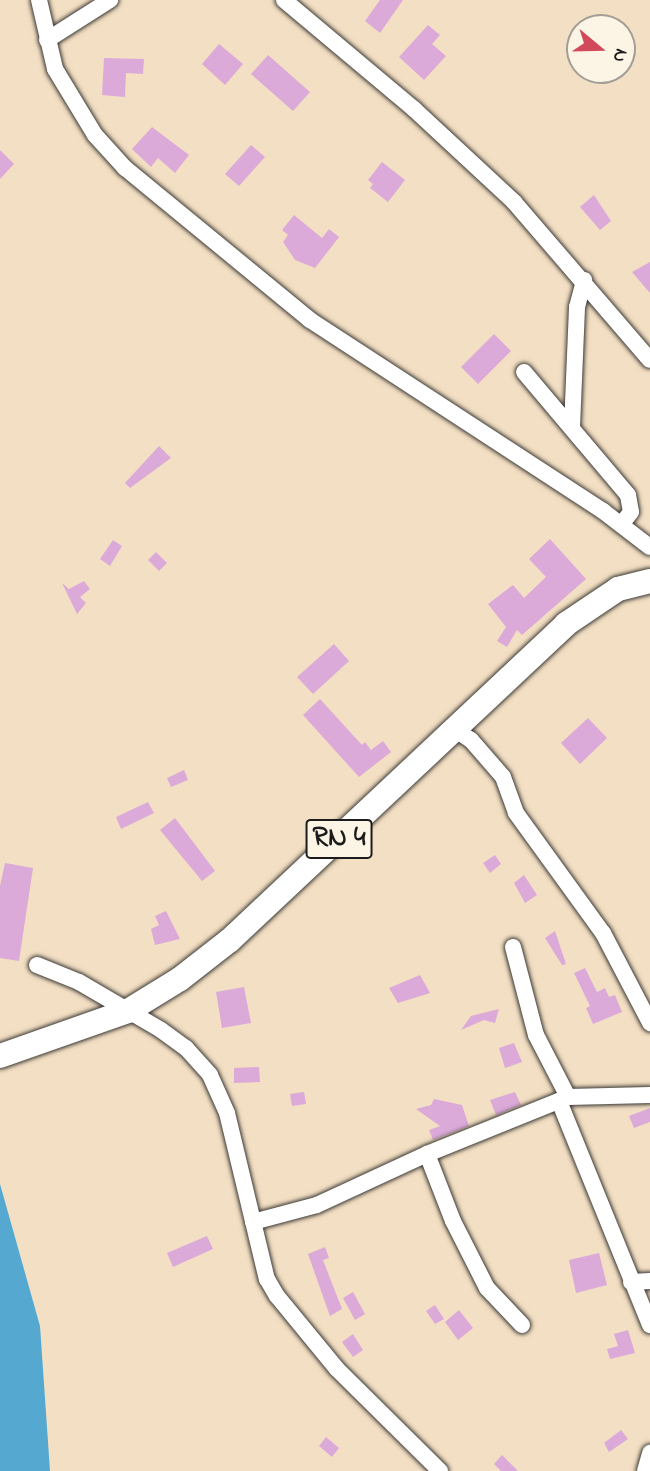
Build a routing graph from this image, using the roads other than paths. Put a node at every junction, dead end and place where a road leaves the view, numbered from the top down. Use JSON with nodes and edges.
{"nodes":[{"id":1,"x":39,"y":0,"type":"edge"},
{"id":2,"x":110,"y":0,"type":"edge"},
{"id":3,"x":284,"y":0,"type":"edge"},
{"id":4,"x":47,"y":40,"type":"junction"},
{"id":5,"x":584,"y":280,"type":"junction"},
{"id":6,"x":650,"y":360,"type":"edge"},
{"id":7,"x":524,"y":372,"type":"dead end"},
{"id":8,"x":572,"y":427,"type":"junction"},
{"id":9,"x":621,"y":525,"type":"junction"},
{"id":10,"x":650,"y":547,"type":"edge"},
{"id":11,"x":650,"y":581,"type":"edge"},
{"id":12,"x":456,"y":730,"type":"junction"},
{"id":13,"x":513,"y":947,"type":"dead end"},
{"id":14,"x":37,"y":965,"type":"dead end"},
{"id":15,"x":128,"y":1011,"type":"junction"},
{"id":16,"x":650,"y":1023,"type":"edge"},
{"id":17,"x":0,"y":1056,"type":"edge"},
{"id":18,"x":650,"y":1095,"type":"edge"},
{"id":19,"x":564,"y":1099,"type":"junction"},
{"id":20,"x":428,"y":1154,"type":"junction"},
{"id":21,"x":253,"y":1222,"type":"junction"},
{"id":22,"x":650,"y":1281,"type":"edge"},
{"id":23,"x":631,"y":1282,"type":"junction"},
{"id":24,"x":522,"y":1325,"type":"dead end"},
{"id":25,"x":650,"y":1325,"type":"edge"},
{"id":26,"x":650,"y":1453,"type":"edge"},
{"id":27,"x":440,"y":1471,"type":"edge"},
{"id":28,"x":645,"y":1471,"type":"edge"}],
"edges":[{"from":1,"to":4,"type":"street"},
{"from":2,"to":4,"type":"street"},
{"from":3,"to":5,"type":"street"},
{"from":4,"to":9,"type":"street"},
{"from":5,"to":6,"type":"street"},
{"from":5,"to":8,"type":"street"},
{"from":7,"to":8,"type":"street"},
{"from":8,"to":9,"type":"street"},
{"from":9,"to":10,"type":"street"},
{"from":11,"to":12,"type":"highway","number":"RN 4"},
{"from":12,"to":15,"type":"highway","number":"RN 4"},
{"from":12,"to":16,"type":"street"},
{"from":13,"to":19,"type":"street"},
{"from":14,"to":15,"type":"street"},
{"from":15,"to":17,"type":"highway","number":"RN 4"},
{"from":15,"to":21,"type":"street"},
{"from":18,"to":19,"type":"street"},
{"from":19,"to":20,"type":"street"},
{"from":19,"to":23,"type":"street"},
{"from":20,"to":21,"type":"street"},
{"from":20,"to":24,"type":"street"},
{"from":21,"to":27,"type":"street"},
{"from":22,"to":23,"type":"street"},
{"from":23,"to":25,"type":"street"},
{"from":26,"to":28,"type":"street"}]}
